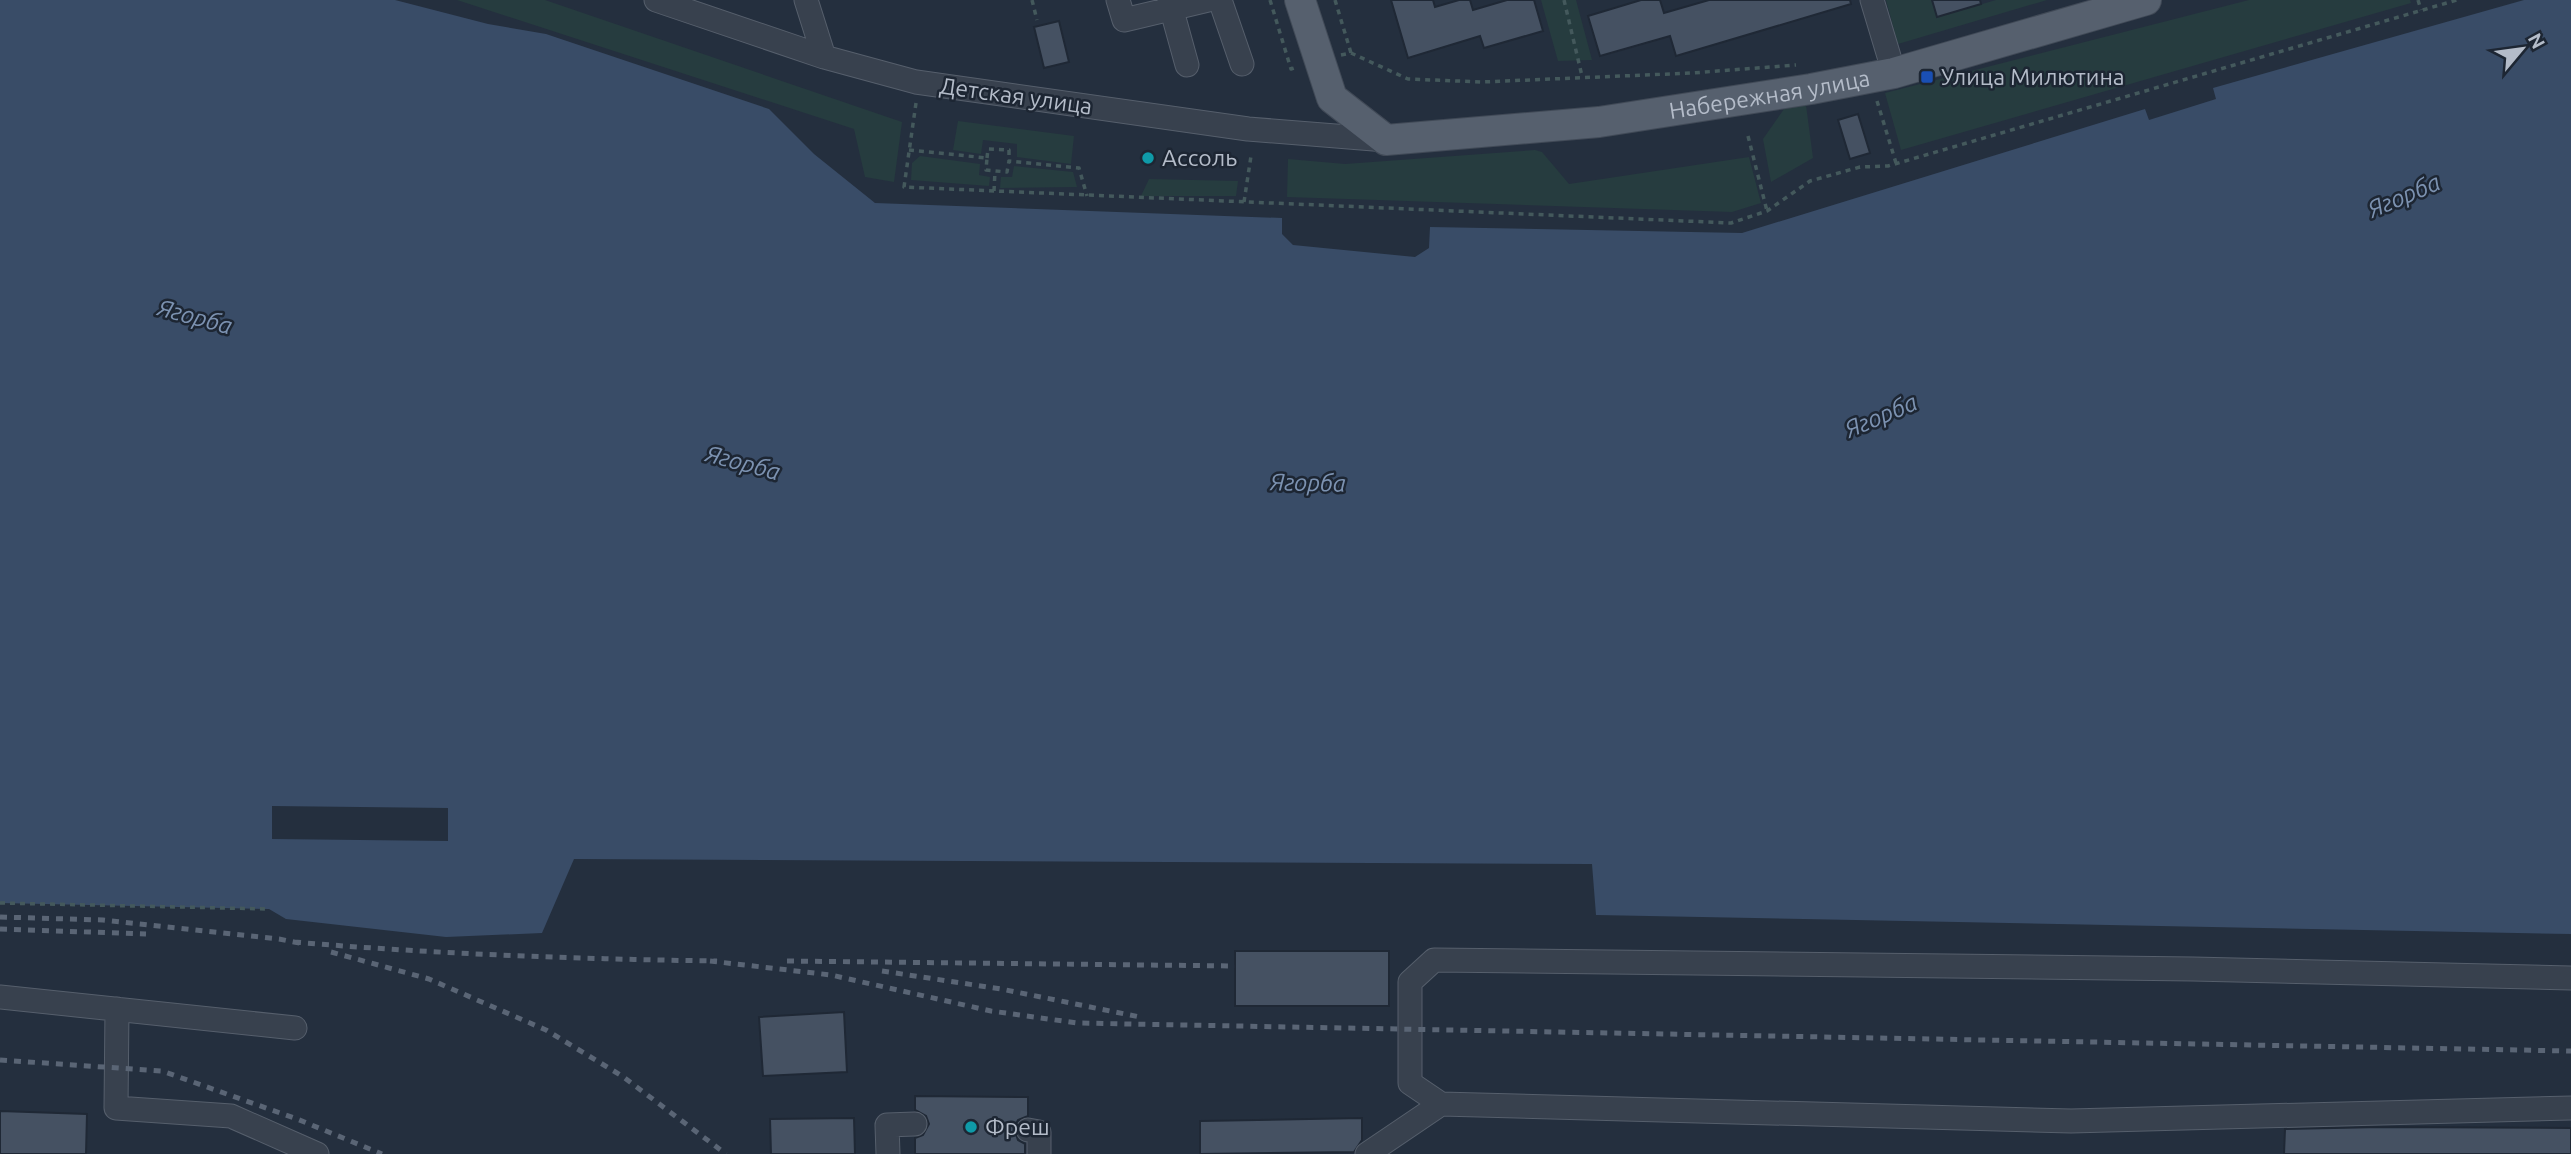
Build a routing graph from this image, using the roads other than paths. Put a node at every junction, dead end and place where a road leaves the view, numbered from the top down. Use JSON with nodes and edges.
{"nodes":[{"id":1,"x":656,"y":0,"type":"edge"},
{"id":2,"x":806,"y":0,"type":"edge"},
{"id":3,"x":1118,"y":0,"type":"edge"},
{"id":4,"x":1208,"y":0,"type":"edge"},
{"id":5,"x":1220,"y":0,"type":"edge"},
{"id":6,"x":1300,"y":0,"type":"edge"},
{"id":7,"x":1872,"y":0,"type":"edge"},
{"id":8,"x":2146,"y":0,"type":"edge"},
{"id":9,"x":1170,"y":4,"type":"edge"},
{"id":10,"x":824,"y":57,"type":"junction"},
{"id":11,"x":1242,"y":64,"type":"dead end"},
{"id":12,"x":1187,"y":65,"type":"dead end"},
{"id":13,"x":1894,"y":72,"type":"junction"},
{"id":14,"x":1386,"y":140,"type":"junction"},
{"id":15,"x":2571,"y":978,"type":"edge"},
{"id":16,"x":0,"y":997,"type":"edge"},
{"id":17,"x":117,"y":1009,"type":"junction"},
{"id":18,"x":295,"y":1028,"type":"dead end"},
{"id":19,"x":1441,"y":1104,"type":"junction"},
{"id":20,"x":2571,"y":1108,"type":"edge"},
{"id":21,"x":915,"y":1124,"type":"dead end"},
{"id":22,"x":1028,"y":1130,"type":"dead end"},
{"id":23,"x":317,"y":1154,"type":"edge"},
{"id":24,"x":888,"y":1154,"type":"edge"},
{"id":25,"x":1039,"y":1154,"type":"edge"},
{"id":26,"x":1367,"y":1154,"type":"edge"}],
"edges":[{"from":1,"to":10,"type":"street","name":"Детская улица"},
{"from":2,"to":10,"type":"street"},
{"from":3,"to":9,"type":"street"},
{"from":4,"to":9,"type":"street"},
{"from":5,"to":11,"type":"street"},
{"from":6,"to":14,"type":"main road"},
{"from":7,"to":13,"type":"street"},
{"from":8,"to":13,"type":"main road","name":"Набережная улица"},
{"from":9,"to":12,"type":"street"},
{"from":10,"to":14,"type":"street","name":"Детская улица"},
{"from":13,"to":14,"type":"main road","name":"Набережная улица"},
{"from":15,"to":19,"type":"street"},
{"from":16,"to":17,"type":"street"},
{"from":17,"to":18,"type":"street"},
{"from":17,"to":23,"type":"street"},
{"from":19,"to":20,"type":"street"},
{"from":19,"to":26,"type":"street"},
{"from":21,"to":24,"type":"street"},
{"from":22,"to":25,"type":"street"}]}
